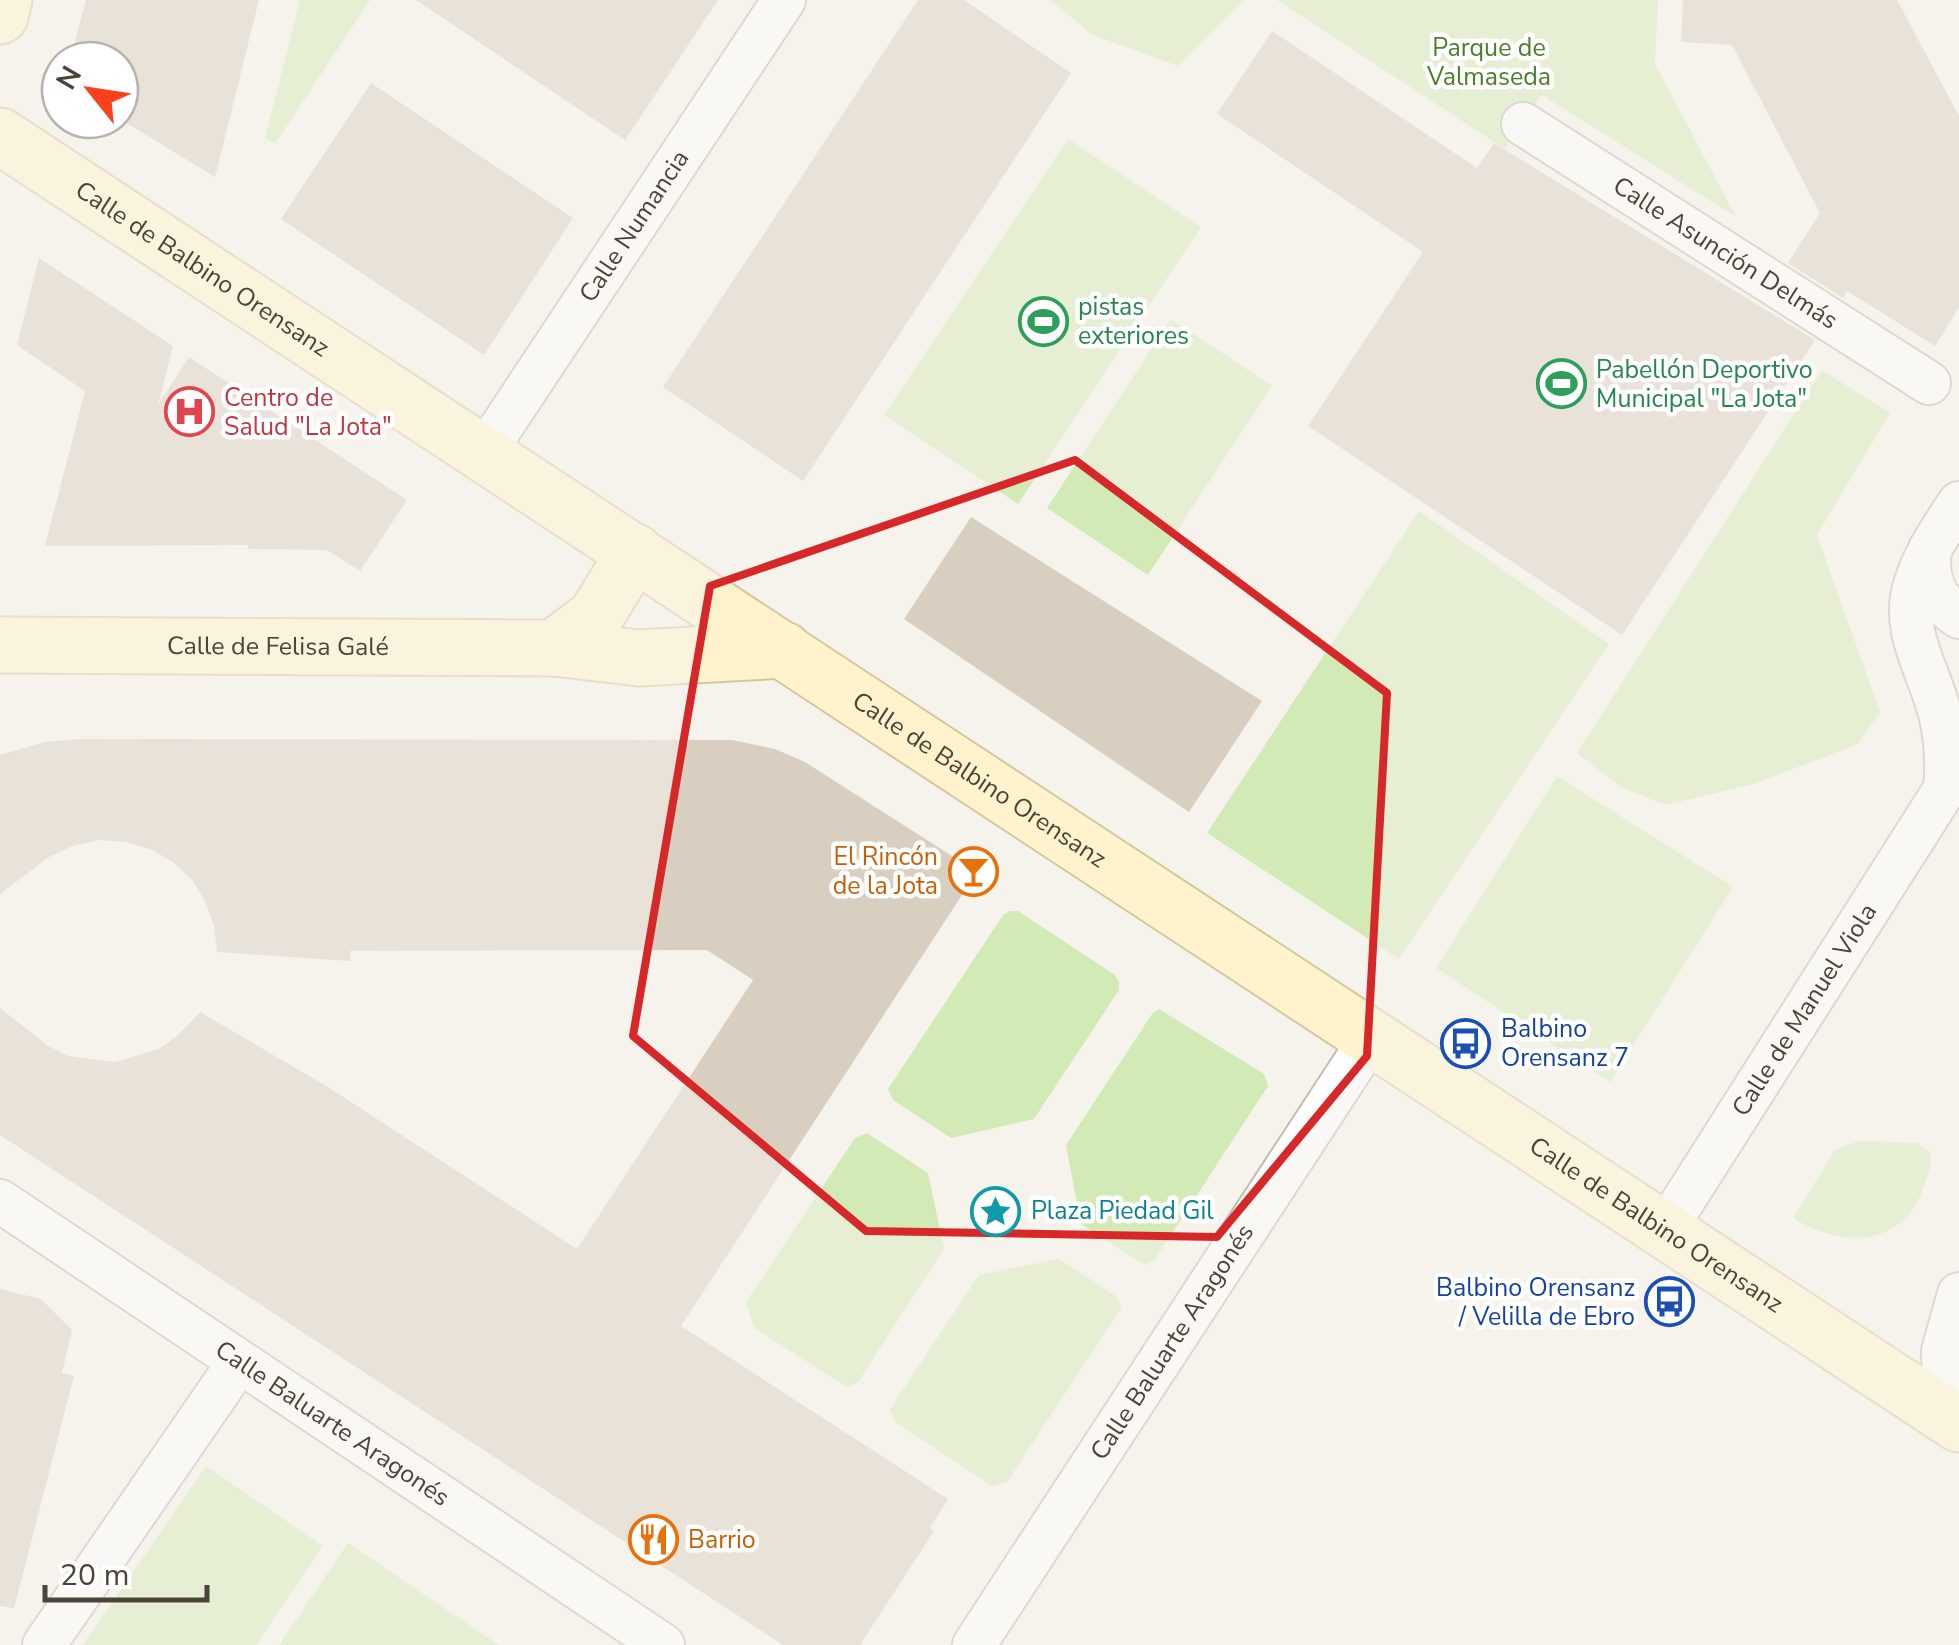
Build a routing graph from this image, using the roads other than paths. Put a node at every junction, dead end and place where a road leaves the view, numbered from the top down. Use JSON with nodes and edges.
{"nodes":[{"id":1,"x":4,"y":0,"type":"edge"},
{"id":2,"x":784,"y":0,"type":"edge"},
{"id":3,"x":0,"y":16,"type":"edge"},
{"id":4,"x":1523,"y":124,"type":"dead end"},
{"id":5,"x":0,"y":136,"type":"edge"},
{"id":6,"x":1929,"y":382,"type":"dead end"},
{"id":7,"x":484,"y":453,"type":"junction"},
{"id":8,"x":1959,"y":502,"type":"edge"},
{"id":9,"x":1930,"y":548,"type":"junction"},
{"id":10,"x":635,"y":552,"type":"junction"},
{"id":11,"x":1959,"y":616,"type":"edge"},
{"id":12,"x":0,"y":645,"type":"edge"},
{"id":13,"x":554,"y":648,"type":"junction"},
{"id":14,"x":784,"y":650,"type":"junction"},
{"id":15,"x":1952,"y":778,"type":"edge"},
{"id":16,"x":1371,"y":1038,"type":"junction"},
{"id":17,"x":0,"y":1202,"type":"edge"},
{"id":18,"x":1664,"y":1231,"type":"junction"},
{"id":19,"x":1959,"y":1294,"type":"edge"},
{"id":20,"x":239,"y":1362,"type":"junction"},
{"id":21,"x":1952,"y":1420,"type":"edge"},
{"id":22,"x":44,"y":1645,"type":"edge"},
{"id":23,"x":662,"y":1645,"type":"edge"},
{"id":24,"x":974,"y":1645,"type":"edge"}],
"edges":[{"from":1,"to":3,"type":"street"},
{"from":2,"to":7,"type":"street","name":"Calle Numancia"},
{"from":4,"to":6,"type":"street","name":"Calle Asunción Delmás"},
{"from":5,"to":7,"type":"street","name":"Calle de Balbino Orensanz"},
{"from":7,"to":10,"type":"street","name":"Calle de Balbino Orensanz"},
{"from":8,"to":9,"type":"street","name":"Calle de Manuel Viola"},
{"from":9,"to":11,"type":"street"},
{"from":9,"to":15,"type":"street","name":"Calle de Manuel Viola"},
{"from":10,"to":13,"type":"street"},
{"from":10,"to":14,"type":"street","name":"Calle de Balbino Orensanz"},
{"from":12,"to":13,"type":"street","name":"Calle de Felisa Galé"},
{"from":13,"to":14,"type":"street","name":"Calle de Felisa Galé"},
{"from":14,"to":16,"type":"street","name":"Calle de Balbino Orensanz"},
{"from":15,"to":18,"type":"street","name":"Calle de Manuel Viola"},
{"from":16,"to":18,"type":"street","name":"Calle de Balbino Orensanz"},
{"from":16,"to":24,"type":"street","name":"Calle Baluarte Aragonés"},
{"from":17,"to":20,"type":"street","name":"Calle Baluarte Aragonés"},
{"from":18,"to":21,"type":"street","name":"Calle de Balbino Orensanz"},
{"from":19,"to":21,"type":"street"},
{"from":20,"to":22,"type":"street"},
{"from":20,"to":23,"type":"street","name":"Calle Baluarte Aragonés"}]}
